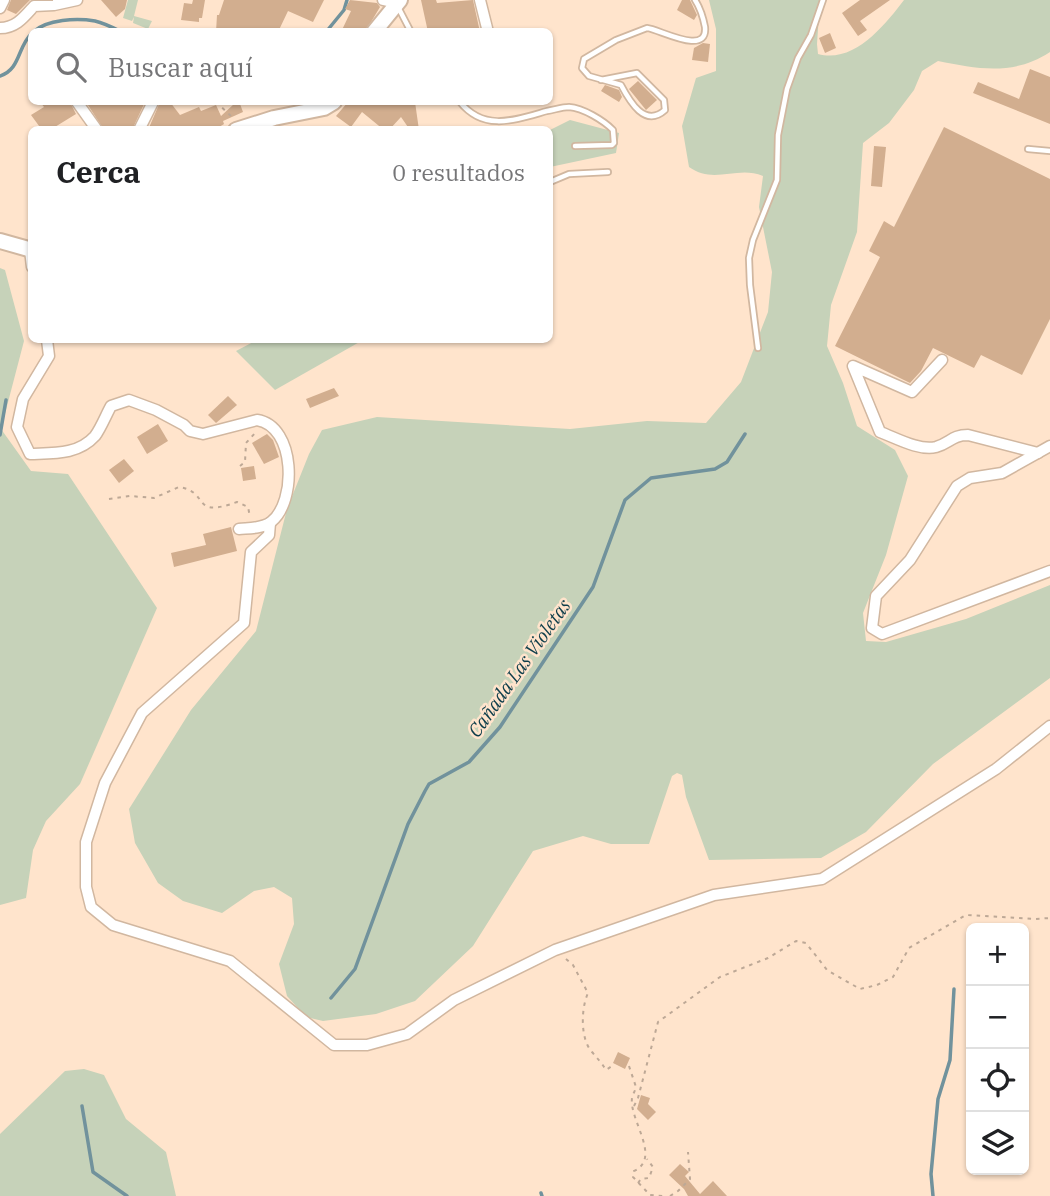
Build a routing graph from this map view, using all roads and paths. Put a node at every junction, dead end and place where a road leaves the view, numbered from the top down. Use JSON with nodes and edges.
{"nodes":[{"id":1,"x":4,"y":0,"type":"edge"},
{"id":2,"x":77,"y":0,"type":"edge"},
{"id":3,"x":480,"y":0,"type":"edge"},
{"id":4,"x":695,"y":0,"type":"edge"},
{"id":5,"x":823,"y":0,"type":"edge"},
{"id":6,"x":393,"y":1,"type":"edge"},
{"id":7,"x":0,"y":8,"type":"edge"},
{"id":8,"x":0,"y":28,"type":"edge"},
{"id":9,"x":376,"y":28,"type":"edge"},
{"id":10,"x":409,"y":28,"type":"edge"},
{"id":11,"x":487,"y":28,"type":"edge"},
{"id":12,"x":601,"y":80,"type":"junction"},
{"id":13,"x":79,"y":105,"type":"edge"},
{"id":14,"x":152,"y":105,"type":"edge"},
{"id":15,"x":218,"y":105,"type":"edge"},
{"id":16,"x":329,"y":105,"type":"edge"},
{"id":17,"x":463,"y":105,"type":"edge"},
{"id":18,"x":94,"y":126,"type":"edge"},
{"id":19,"x":141,"y":126,"type":"edge"},
{"id":20,"x":235,"y":126,"type":"edge"},
{"id":21,"x":575,"y":146,"type":"dead end"},
{"id":22,"x":1028,"y":149,"type":"dead end"},
{"id":23,"x":1050,"y":151,"type":"edge"},
{"id":24,"x":608,"y":172,"type":"dead end"},
{"id":25,"x":553,"y":180,"type":"edge"},
{"id":26,"x":0,"y":242,"type":"edge"},
{"id":27,"x":28,"y":249,"type":"edge"},
{"id":28,"x":47,"y":343,"type":"edge"},
{"id":29,"x":758,"y":348,"type":"dead end"},
{"id":30,"x":942,"y":360,"type":"dead end"},
{"id":31,"x":267,"y":424,"type":"junction"},
{"id":32,"x":1050,"y":446,"type":"edge"},
{"id":33,"x":1038,"y":453,"type":"junction"},
{"id":34,"x":240,"y":466,"type":"dead end"},
{"id":35,"x":108,"y":499,"type":"dead end"},
{"id":36,"x":249,"y":522,"type":"dead end"},
{"id":37,"x":270,"y":523,"type":"junction"},
{"id":38,"x":239,"y":529,"type":"dead end"},
{"id":39,"x":1050,"y":572,"type":"edge"},
{"id":40,"x":1050,"y":726,"type":"edge"},
{"id":41,"x":1050,"y":918,"type":"edge"},
{"id":42,"x":555,"y":950,"type":"junction"},
{"id":43,"x":612,"y":1066,"type":"dead end"},
{"id":44,"x":629,"y":1066,"type":"dead end"},
{"id":45,"x":634,"y":1106,"type":"junction"},
{"id":46,"x":688,"y":1152,"type":"dead end"},
{"id":47,"x":646,"y":1158,"type":"junction"},
{"id":48,"x":638,"y":1183,"type":"junction"},
{"id":49,"x":663,"y":1196,"type":"edge"},
{"id":50,"x":670,"y":1196,"type":"edge"}],
"edges":[{"from":1,"to":7,"type":"street"},
{"from":2,"to":8,"type":"street"},
{"from":3,"to":11,"type":"street"},
{"from":4,"to":12,"type":"lane"},
{"from":5,"to":29,"type":"lane"},
{"from":6,"to":9,"type":"street"},
{"from":6,"to":10,"type":"lane"},
{"from":12,"to":12,"type":"lane"},
{"from":13,"to":18,"type":"street"},
{"from":14,"to":19,"type":"street"},
{"from":15,"to":20,"type":"path"},
{"from":16,"to":20,"type":"street"},
{"from":17,"to":21,"type":"lane"},
{"from":22,"to":23,"type":"lane"},
{"from":24,"to":25,"type":"lane"},
{"from":26,"to":27,"type":"street"},
{"from":28,"to":31,"type":"street"},
{"from":30,"to":33,"type":"street"},
{"from":31,"to":34,"type":"path"},
{"from":31,"to":37,"type":"street"},
{"from":32,"to":33,"type":"street"},
{"from":33,"to":39,"type":"street"},
{"from":35,"to":36,"type":"path"},
{"from":37,"to":38,"type":"street"},
{"from":37,"to":42,"type":"street"},
{"from":40,"to":42,"type":"street"},
{"from":41,"to":45,"type":"path"},
{"from":42,"to":43,"type":"path"},
{"from":44,"to":45,"type":"path"},
{"from":45,"to":47,"type":"path"},
{"from":46,"to":50,"type":"path"},
{"from":47,"to":48,"type":"path"},
{"from":47,"to":48,"type":"path"},
{"from":48,"to":49,"type":"path"}]}
